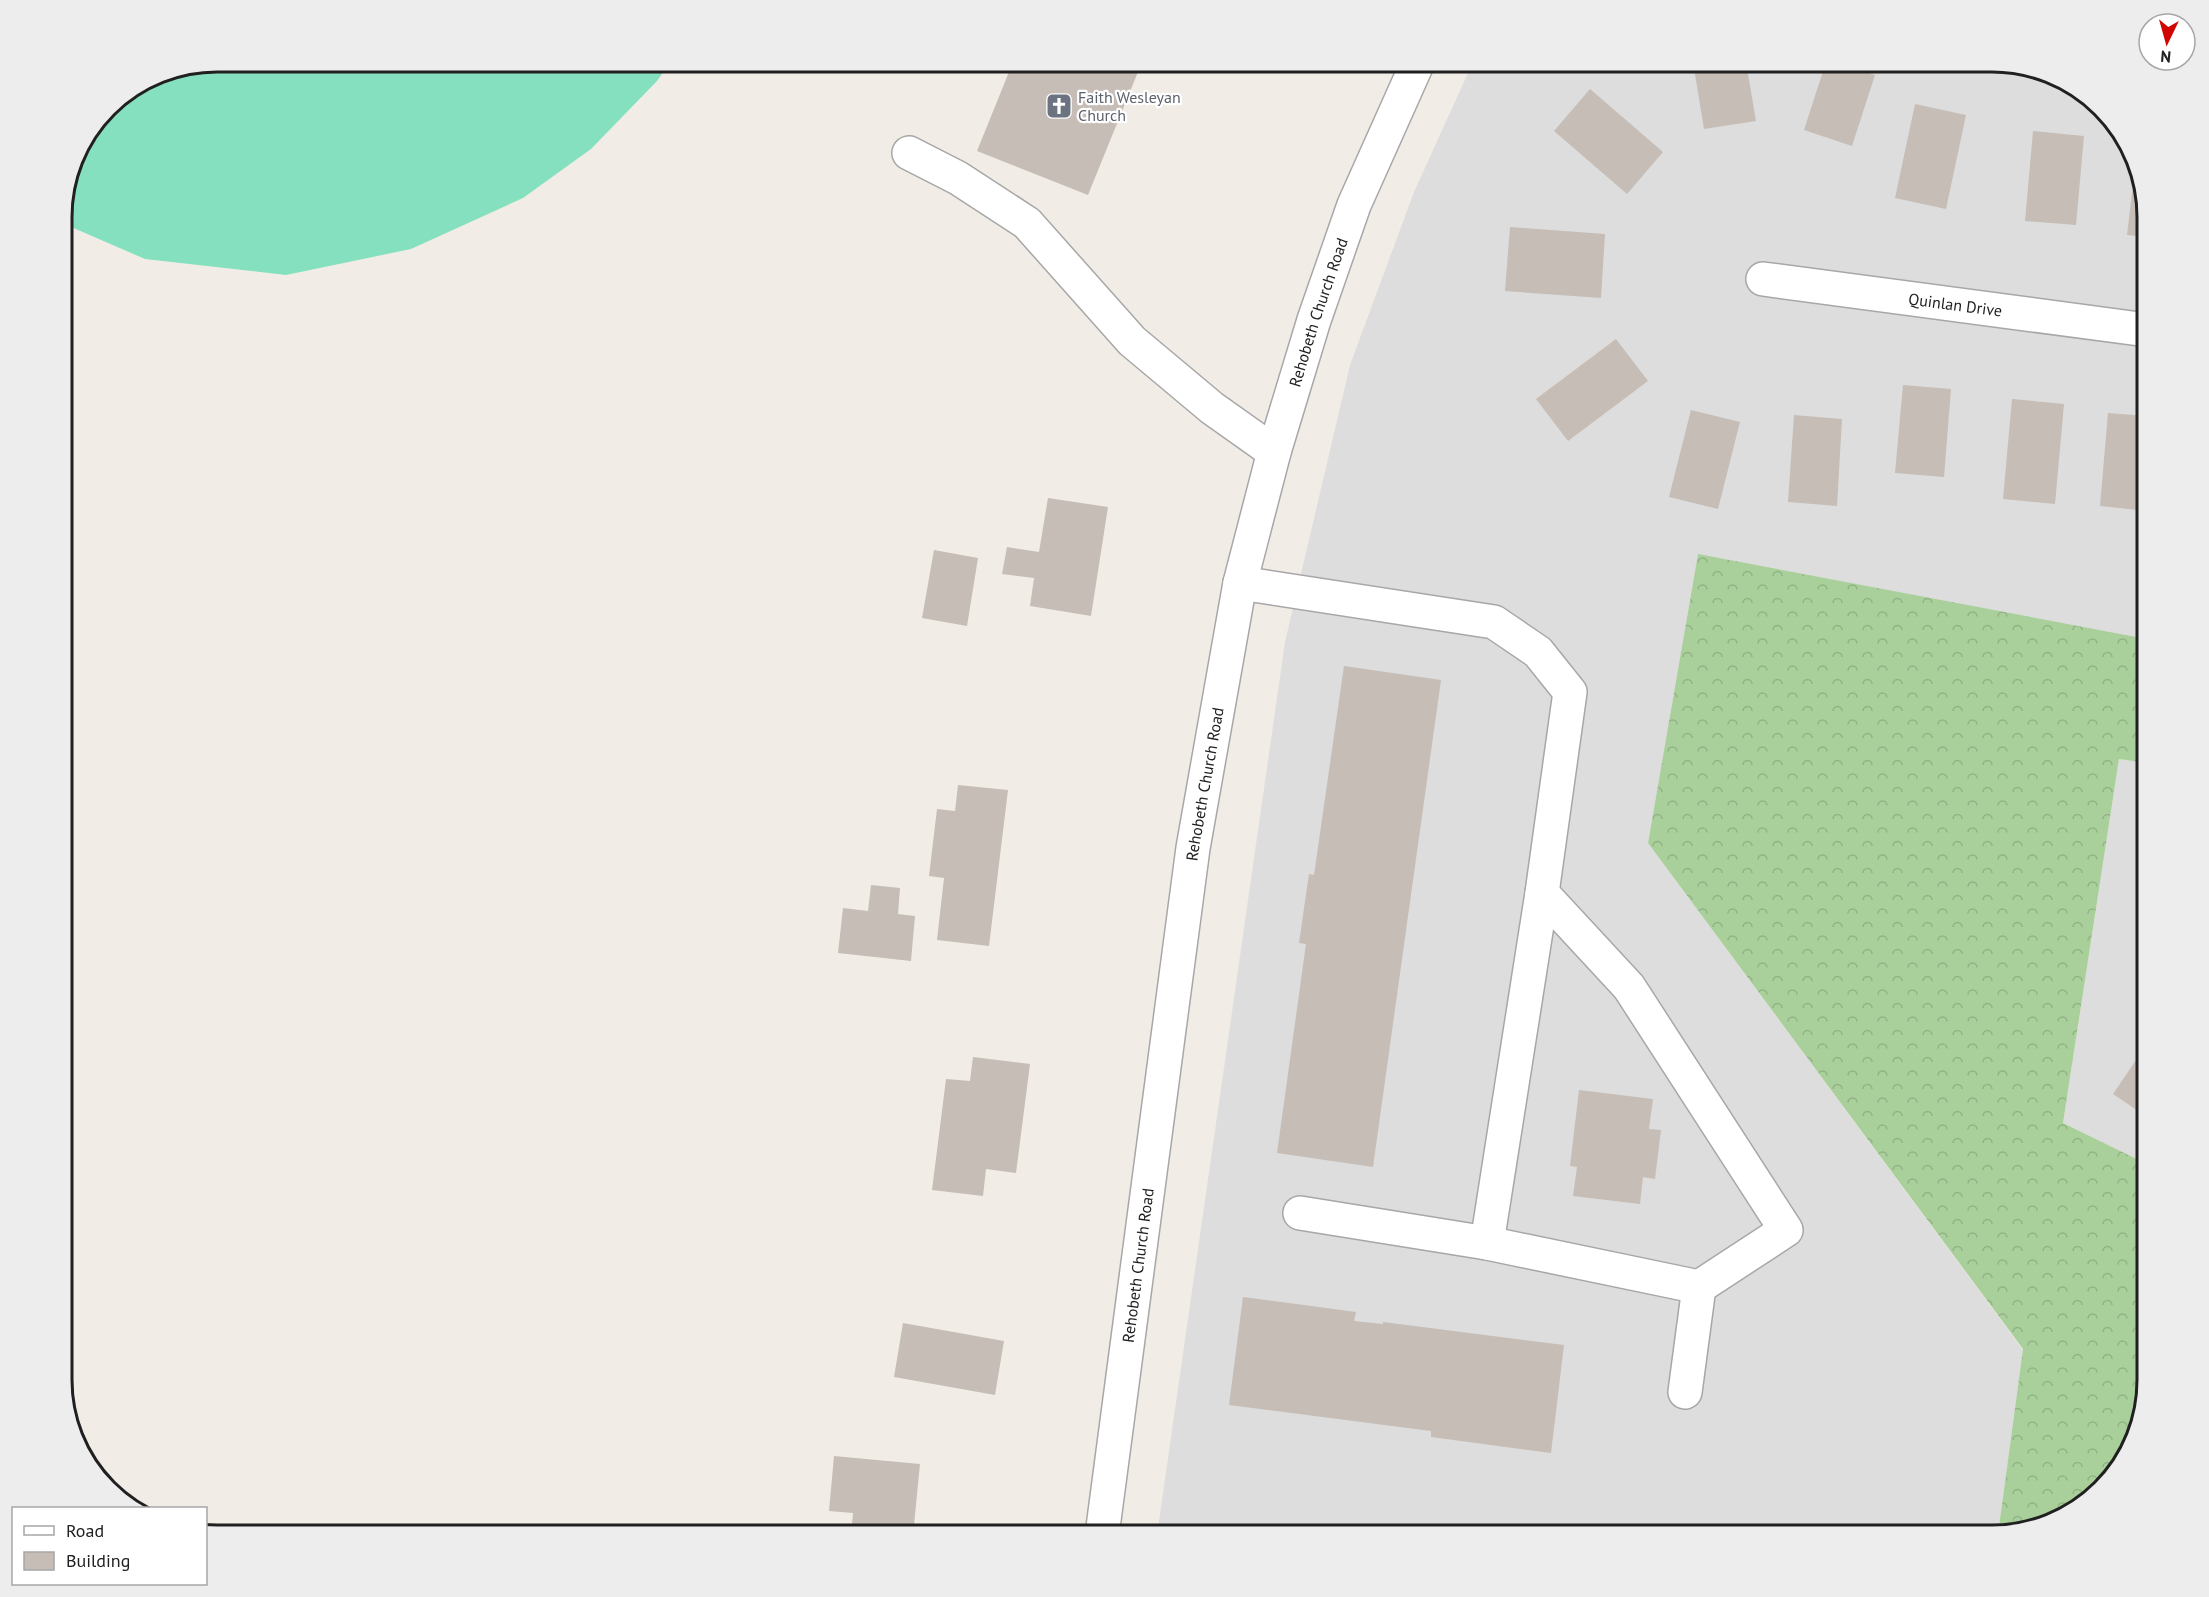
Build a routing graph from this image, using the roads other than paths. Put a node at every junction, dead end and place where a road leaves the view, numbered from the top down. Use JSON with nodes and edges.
{"nodes":[{"id":1,"x":1414,"y":72,"type":"edge"},
{"id":2,"x":909,"y":153,"type":"dead end"},
{"id":3,"x":1763,"y":279,"type":"dead end"},
{"id":4,"x":2137,"y":329,"type":"edge"},
{"id":5,"x":1274,"y":452,"type":"junction"},
{"id":6,"x":1240,"y":583,"type":"junction"},
{"id":7,"x":1542,"y":893,"type":"junction"},
{"id":8,"x":1300,"y":1213,"type":"dead end"},
{"id":9,"x":1487,"y":1243,"type":"junction"},
{"id":10,"x":1699,"y":1287,"type":"junction"},
{"id":11,"x":1685,"y":1392,"type":"dead end"},
{"id":12,"x":1103,"y":1525,"type":"edge"}],
"edges":[{"from":1,"to":5,"type":"street","name":"Rehobeth Church Road"},
{"from":2,"to":5,"type":"street"},
{"from":3,"to":4,"type":"street","name":"Quinlan Drive"},
{"from":5,"to":6,"type":"street","name":"Rehobeth Church Road"},
{"from":6,"to":7,"type":"street"},
{"from":6,"to":12,"type":"street","name":"Rehobeth Church Road"},
{"from":7,"to":9,"type":"street"},
{"from":7,"to":10,"type":"street"},
{"from":8,"to":9,"type":"street"},
{"from":9,"to":10,"type":"street"},
{"from":10,"to":11,"type":"street"}]}
